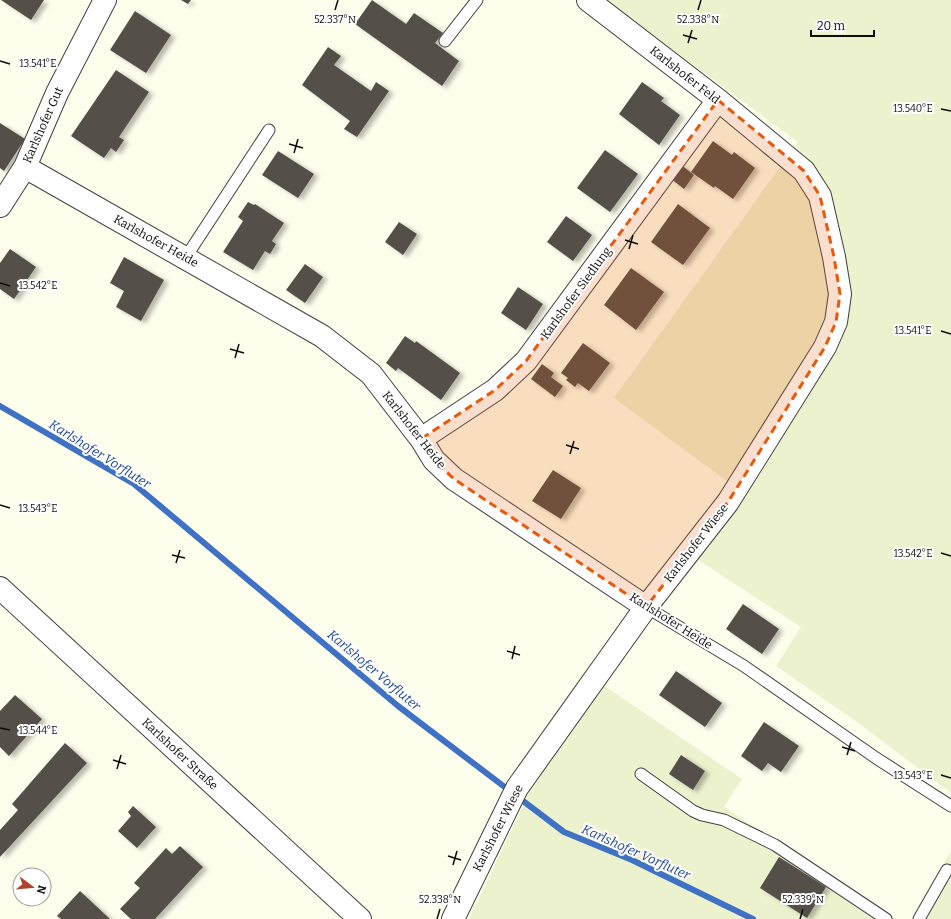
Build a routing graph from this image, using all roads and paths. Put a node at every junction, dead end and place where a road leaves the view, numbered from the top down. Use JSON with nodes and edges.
{"nodes":[{"id":1,"x":105,"y":0,"type":"edge"},
{"id":2,"x":477,"y":0,"type":"edge"},
{"id":3,"x":588,"y":0,"type":"edge"},
{"id":4,"x":445,"y":41,"type":"dead end"},
{"id":5,"x":718,"y":100,"type":"junction"},
{"id":6,"x":269,"y":130,"type":"dead end"},
{"id":7,"x":782,"y":151,"type":"joint"},
{"id":8,"x":25,"y":167,"type":"junction"},
{"id":9,"x":0,"y":206,"type":"edge"},
{"id":10,"x":186,"y":257,"type":"junction"},
{"id":11,"x":421,"y":439,"type":"junction"},
{"id":12,"x":0,"y":588,"type":"edge"},
{"id":13,"x":646,"y":606,"type":"junction"},
{"id":14,"x":641,"y":774,"type":"dead end"},
{"id":15,"x":951,"y":806,"type":"edge"},
{"id":16,"x":947,"y":870,"type":"dead end"},
{"id":17,"x":360,"y":919,"type":"edge"},
{"id":18,"x":453,"y":919,"type":"edge"},
{"id":19,"x":886,"y":919,"type":"edge"},
{"id":20,"x":919,"y":919,"type":"edge"}],
"edges":[{"from":1,"to":8,"type":"street","name":"Karlshofer Gut"},
{"from":2,"to":4,"type":"lane"},
{"from":3,"to":5,"type":"street","name":"Karlshofer Feld"},
{"from":5,"to":7,"type":"street","name":"Karlshofer Feld"},
{"from":5,"to":11,"type":"street","name":"Karlshofer Siedlung"},
{"from":6,"to":10,"type":"lane"},
{"from":7,"to":13,"type":"street","name":"Karlshofer Wiese"},
{"from":8,"to":9,"type":"street","name":"Karlshofer Gut"},
{"from":8,"to":10,"type":"street","name":"Karlshofer Heide"},
{"from":10,"to":11,"type":"street","name":"Karlshofer Heide"},
{"from":11,"to":13,"type":"street","name":"Karlshofer Heide"},
{"from":12,"to":17,"type":"street","name":"Karlshofer Straße"},
{"from":13,"to":15,"type":"lane","name":"Karlshofer Heide"},
{"from":13,"to":18,"type":"street","name":"Karlshofer Wiese"},
{"from":14,"to":19,"type":"lane"},
{"from":16,"to":20,"type":"lane"}]}
